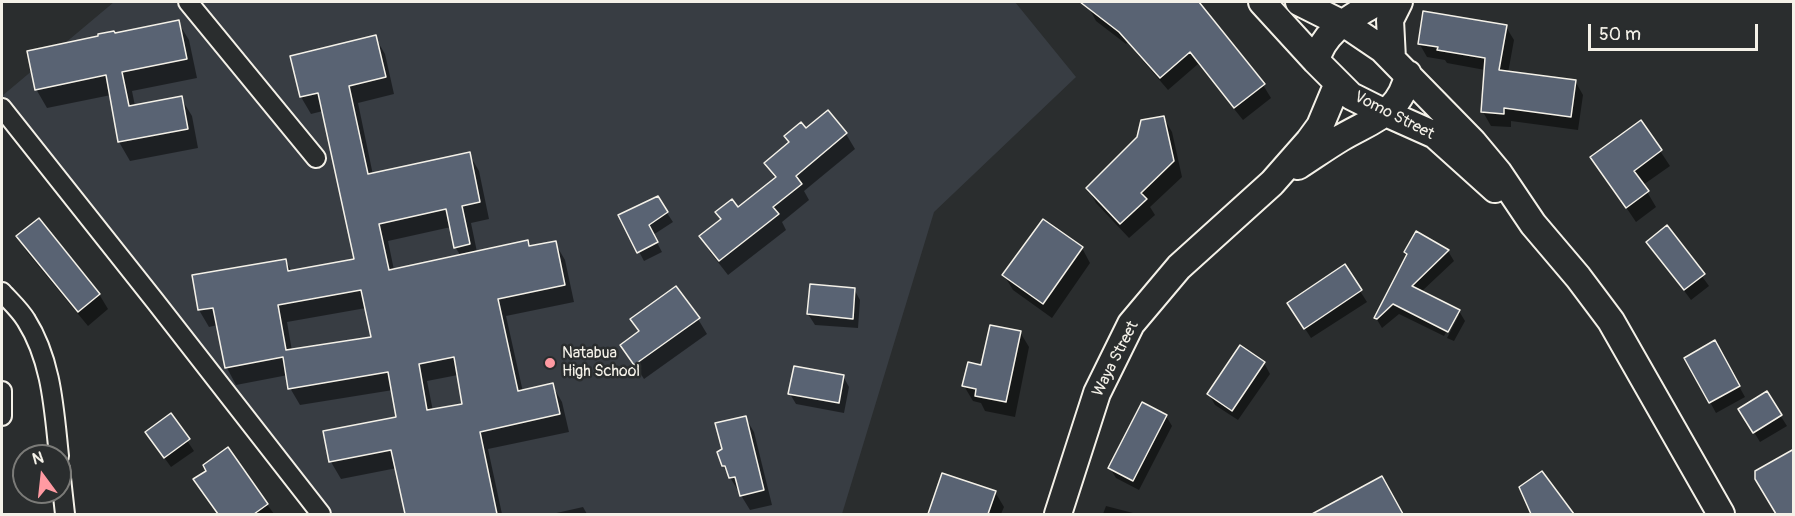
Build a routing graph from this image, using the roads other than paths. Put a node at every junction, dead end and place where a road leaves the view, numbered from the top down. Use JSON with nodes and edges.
{"nodes":[{"id":1,"x":188,"y":2,"type":"edge"},
{"id":2,"x":1262,"y":2,"type":"edge"},
{"id":3,"x":1299,"y":2,"type":"edge"},
{"id":4,"x":1377,"y":2,"type":"edge"},
{"id":5,"x":1399,"y":2,"type":"edge"},
{"id":6,"x":1342,"y":23,"type":"junction"},
{"id":7,"x":1316,"y":61,"type":"junction"},
{"id":8,"x":1400,"y":66,"type":"junction"},
{"id":9,"x":1338,"y":83,"type":"junction"},
{"id":10,"x":2,"y":108,"type":"edge"},
{"id":11,"x":1386,"y":113,"type":"junction"},
{"id":12,"x":316,"y":158,"type":"dead end"},
{"id":13,"x":1272,"y":183,"type":"junction"},
{"id":14,"x":1533,"y":224,"type":"junction"},
{"id":15,"x":2,"y":292,"type":"edge"},
{"id":16,"x":2,"y":391,"type":"edge"},
{"id":17,"x":2,"y":416,"type":"edge"},
{"id":18,"x":58,"y":444,"type":"edge"},
{"id":19,"x":321,"y":514,"type":"edge"},
{"id":20,"x":1058,"y":514,"type":"edge"},
{"id":21,"x":1721,"y":514,"type":"edge"}],
"edges":[{"from":1,"to":12,"type":"street"},
{"from":2,"to":7,"type":"main road","name":"Vomo Street"},
{"from":3,"to":6,"type":"main road","name":"Vomo Street"},
{"from":4,"to":6,"type":"main road"},
{"from":5,"to":8,"type":"main road"},
{"from":6,"to":7,"type":"main road"},
{"from":6,"to":8,"type":"main road","name":"Vomo Street"},
{"from":7,"to":9,"type":"main road","name":"Vomo Street"},
{"from":8,"to":11,"type":"main road"},
{"from":8,"to":14,"type":"main road","name":"Vomo Street"},
{"from":9,"to":11,"type":"main road","name":"Vomo Street"},
{"from":9,"to":13,"type":"main road","name":"Waya Street"},
{"from":10,"to":19,"type":"street"},
{"from":11,"to":13,"type":"main road","name":"Waya Street"},
{"from":11,"to":14,"type":"main road","name":"Vomo Street"},
{"from":13,"to":20,"type":"main road","name":"Waya Street"},
{"from":14,"to":21,"type":"main road","name":"Vomo Street"},
{"from":15,"to":18,"type":"street"},
{"from":16,"to":17,"type":"street"}]}
